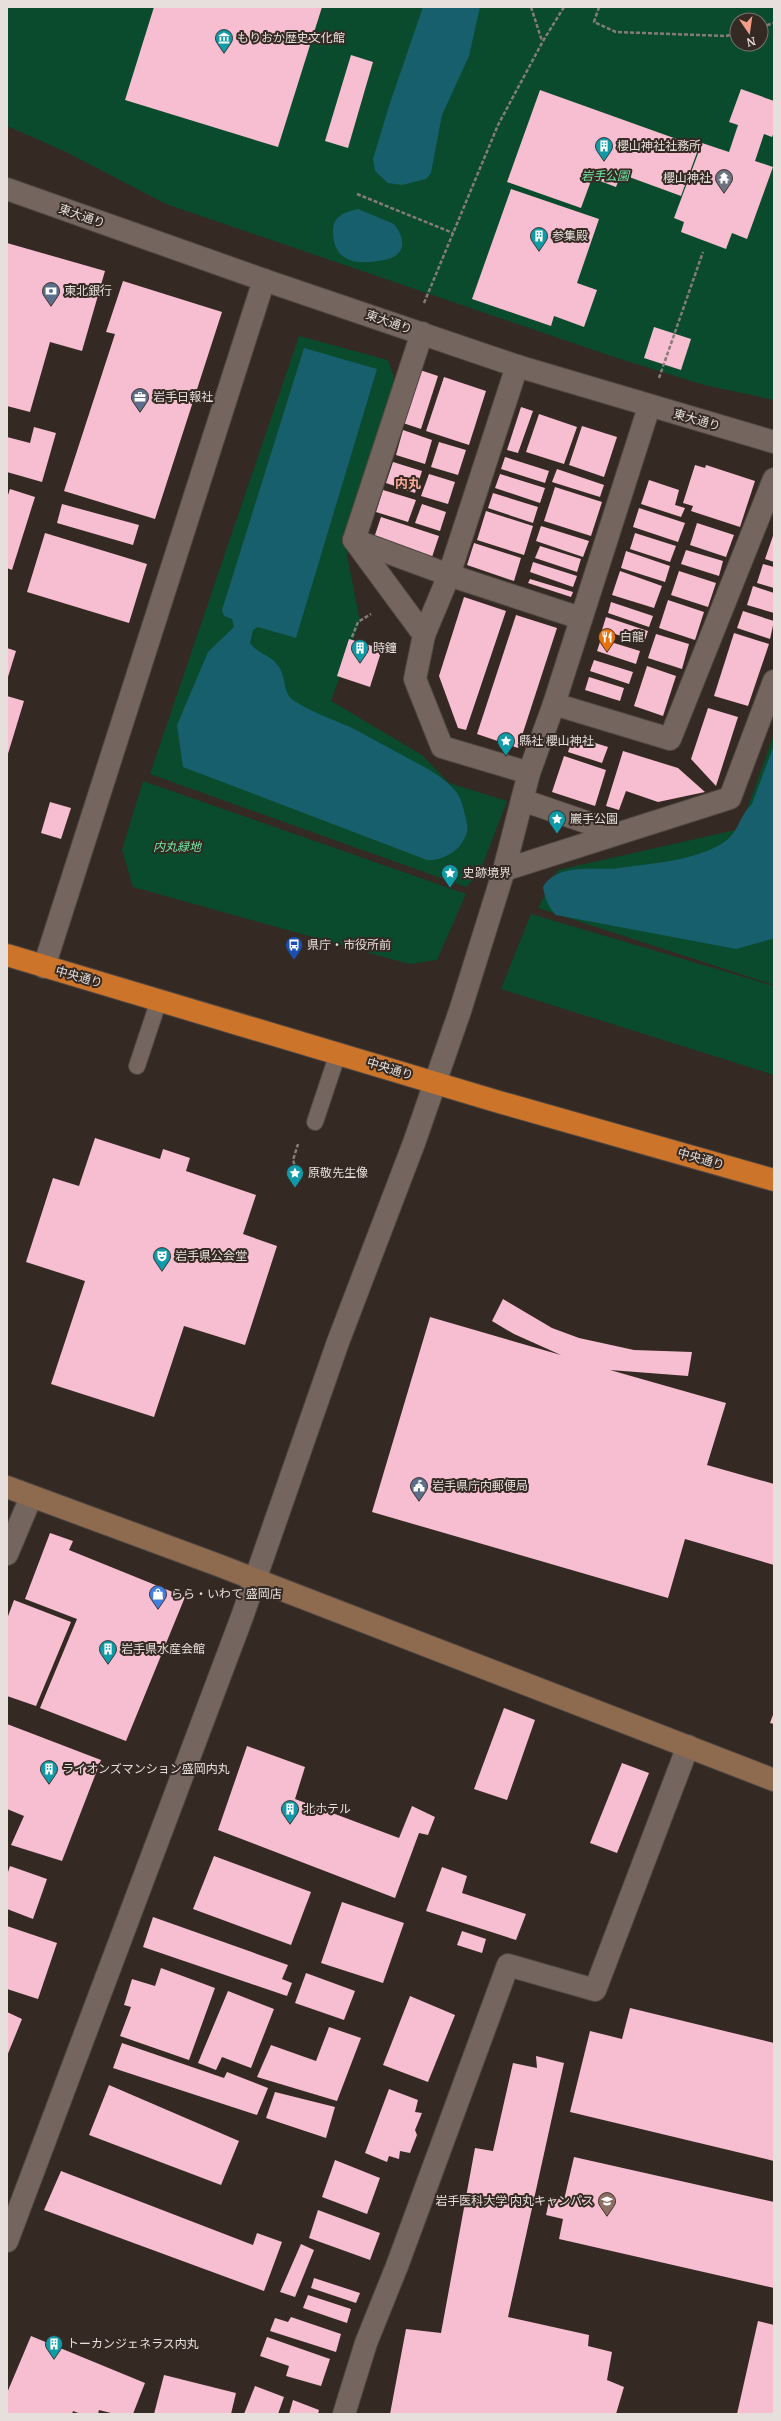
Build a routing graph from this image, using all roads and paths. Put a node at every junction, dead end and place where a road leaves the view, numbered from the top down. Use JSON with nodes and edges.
{"nodes":[{"id":1,"x":531,"y":7,"type":"edge"},
{"id":2,"x":564,"y":7,"type":"edge"},
{"id":3,"x":599,"y":7,"type":"edge"},
{"id":4,"x":729,"y":35,"type":"edge"},
{"id":5,"x":543,"y":41,"type":"junction"},
{"id":6,"x":7,"y":189,"type":"edge"},
{"id":7,"x":357,"y":194,"type":"dead end"},
{"id":8,"x":453,"y":233,"type":"junction"},
{"id":9,"x":703,"y":252,"type":"dead end"},
{"id":10,"x":264,"y":280,"type":"junction"},
{"id":11,"x":422,"y":307,"type":"dead end"},
{"id":12,"x":422,"y":333,"type":"junction"},
{"id":13,"x":517,"y":366,"type":"junction"},
{"id":14,"x":658,"y":379,"type":"dead end"},
{"id":15,"x":649,"y":407,"type":"junction"},
{"id":16,"x":774,"y":442,"type":"edge"},
{"id":17,"x":774,"y":479,"type":"edge"},
{"id":18,"x":354,"y":540,"type":"junction"},
{"id":19,"x":448,"y":575,"type":"junction"},
{"id":20,"x":580,"y":618,"type":"junction"},
{"id":21,"x":424,"y":635,"type":"junction"},
{"id":22,"x":774,"y":681,"type":"edge"},
{"id":23,"x":554,"y":704,"type":"junction"},
{"id":24,"x":530,"y":773,"type":"junction"},
{"id":25,"x":522,"y":800,"type":"junction"},
{"id":26,"x":618,"y":833,"type":"junction"},
{"id":27,"x":504,"y":870,"type":"junction"},
{"id":28,"x":7,"y":956,"type":"edge"},
{"id":29,"x":44,"y":967,"type":"junction"},
{"id":30,"x":159,"y":1000,"type":"junction"},
{"id":31,"x":338,"y":1053,"type":"junction"},
{"id":32,"x":137,"y":1066,"type":"dead end"},
{"id":33,"x":435,"y":1083,"type":"junction"},
{"id":34,"x":316,"y":1122,"type":"dead end"},
{"id":35,"x":300,"y":1140,"type":"dead end"},
{"id":36,"x":298,"y":1176,"type":"dead end"},
{"id":37,"x":774,"y":1180,"type":"edge"},
{"id":38,"x":7,"y":1487,"type":"edge"},
{"id":39,"x":31,"y":1496,"type":"junction"},
{"id":40,"x":7,"y":1554,"type":"edge"},
{"id":41,"x":255,"y":1579,"type":"junction"},
{"id":42,"x":688,"y":1746,"type":"junction"},
{"id":43,"x":774,"y":1780,"type":"edge"},
{"id":44,"x":7,"y":2241,"type":"edge"},
{"id":45,"x":344,"y":2414,"type":"edge"}],
"edges":[{"from":1,"to":5,"type":"path"},
{"from":2,"to":5,"type":"path"},
{"from":3,"to":4,"type":"path"},
{"from":5,"to":8,"type":"path"},
{"from":6,"to":10,"type":"street","name":"東大通り"},
{"from":7,"to":8,"type":"path"},
{"from":8,"to":11,"type":"path"},
{"from":9,"to":14,"type":"path"},
{"from":10,"to":12,"type":"street","name":"東大通り"},
{"from":10,"to":29,"type":"street"},
{"from":12,"to":13,"type":"street","name":"東大通り"},
{"from":12,"to":18,"type":"street"},
{"from":13,"to":15,"type":"street","name":"東大通り"},
{"from":13,"to":19,"type":"street"},
{"from":15,"to":16,"type":"street","name":"東大通り"},
{"from":15,"to":20,"type":"street"},
{"from":17,"to":23,"type":"street"},
{"from":18,"to":19,"type":"street"},
{"from":18,"to":21,"type":"street"},
{"from":19,"to":20,"type":"street"},
{"from":19,"to":21,"type":"street"},
{"from":20,"to":23,"type":"street"},
{"from":21,"to":24,"type":"street"},
{"from":22,"to":26,"type":"street"},
{"from":23,"to":24,"type":"street"},
{"from":24,"to":25,"type":"street"},
{"from":25,"to":26,"type":"street"},
{"from":25,"to":27,"type":"street"},
{"from":26,"to":27,"type":"street"},
{"from":27,"to":33,"type":"street"},
{"from":28,"to":29,"type":"highway","name":"中央通り"},
{"from":29,"to":30,"type":"highway","name":"中央通り"},
{"from":30,"to":31,"type":"highway","name":"中央通り"},
{"from":30,"to":32,"type":"lane"},
{"from":31,"to":33,"type":"highway","name":"中央通り"},
{"from":31,"to":34,"type":"lane"},
{"from":33,"to":37,"type":"highway","name":"中央通り"},
{"from":33,"to":41,"type":"street"},
{"from":35,"to":36,"type":"path"},
{"from":38,"to":39,"type":"street"},
{"from":39,"to":40,"type":"street"},
{"from":39,"to":41,"type":"street"},
{"from":41,"to":42,"type":"street"},
{"from":41,"to":44,"type":"street"},
{"from":42,"to":43,"type":"street"},
{"from":42,"to":45,"type":"street"}]}
